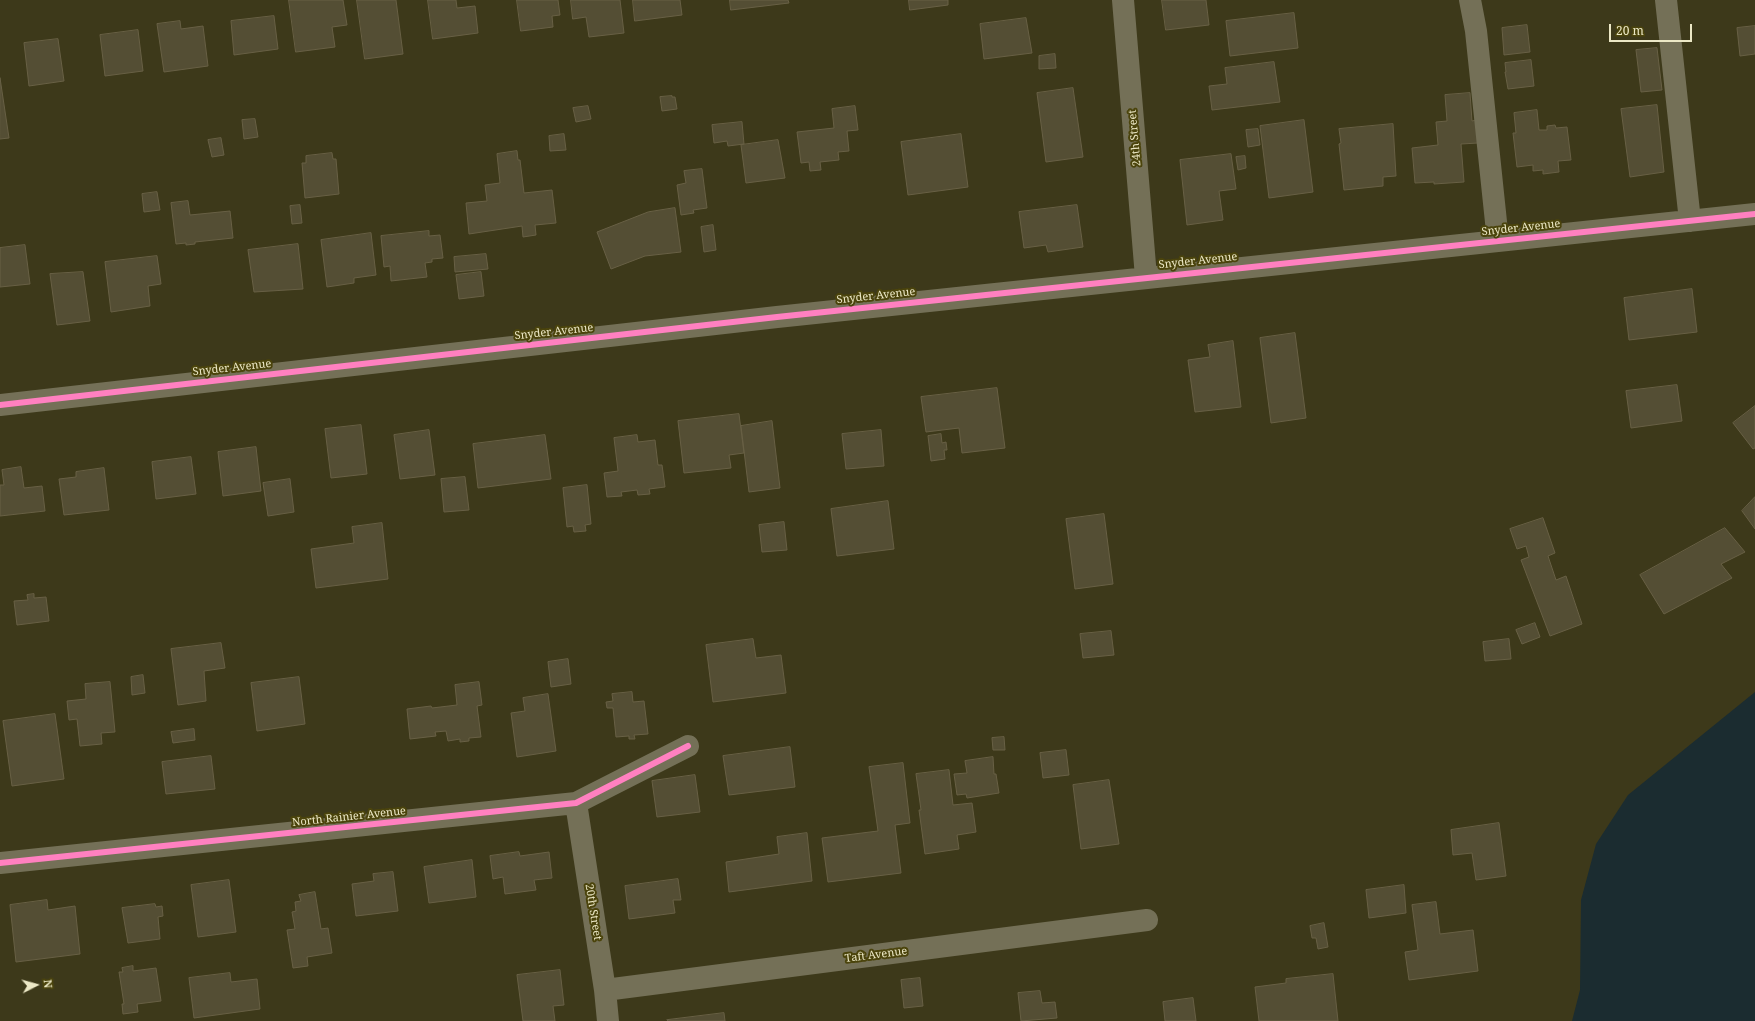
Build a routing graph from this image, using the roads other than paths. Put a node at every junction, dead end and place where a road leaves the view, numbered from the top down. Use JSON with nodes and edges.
{"nodes":[{"id":1,"x":1123,"y":0,"type":"edge"},
{"id":2,"x":1470,"y":0,"type":"edge"},
{"id":3,"x":1666,"y":0,"type":"edge"},
{"id":4,"x":1755,"y":214,"type":"edge"},
{"id":5,"x":1690,"y":221,"type":"junction"},
{"id":6,"x":1498,"y":241,"type":"junction"},
{"id":7,"x":1146,"y":277,"type":"junction"},
{"id":8,"x":0,"y":405,"type":"edge"},
{"id":9,"x":688,"y":746,"type":"dead end"},
{"id":10,"x":576,"y":803,"type":"junction"},
{"id":11,"x":0,"y":864,"type":"edge"},
{"id":12,"x":1147,"y":920,"type":"dead end"},
{"id":13,"x":605,"y":990,"type":"junction"},
{"id":14,"x":608,"y":1021,"type":"edge"}],
"edges":[{"from":1,"to":7,"type":"street","name":"24th Street"},
{"from":2,"to":6,"type":"street"},
{"from":3,"to":5,"type":"street"},
{"from":4,"to":5,"type":"street","name":"Snyder Avenue"},
{"from":5,"to":6,"type":"street","name":"Snyder Avenue"},
{"from":6,"to":7,"type":"street","name":"Snyder Avenue"},
{"from":7,"to":8,"type":"street","name":"Snyder Avenue"},
{"from":9,"to":10,"type":"street","name":"North Rainier Avenue"},
{"from":10,"to":11,"type":"street","name":"North Rainier Avenue"},
{"from":10,"to":13,"type":"street","name":"20th Street"},
{"from":12,"to":13,"type":"street","name":"Taft Avenue"},
{"from":13,"to":14,"type":"street","name":"20th Street"}]}
